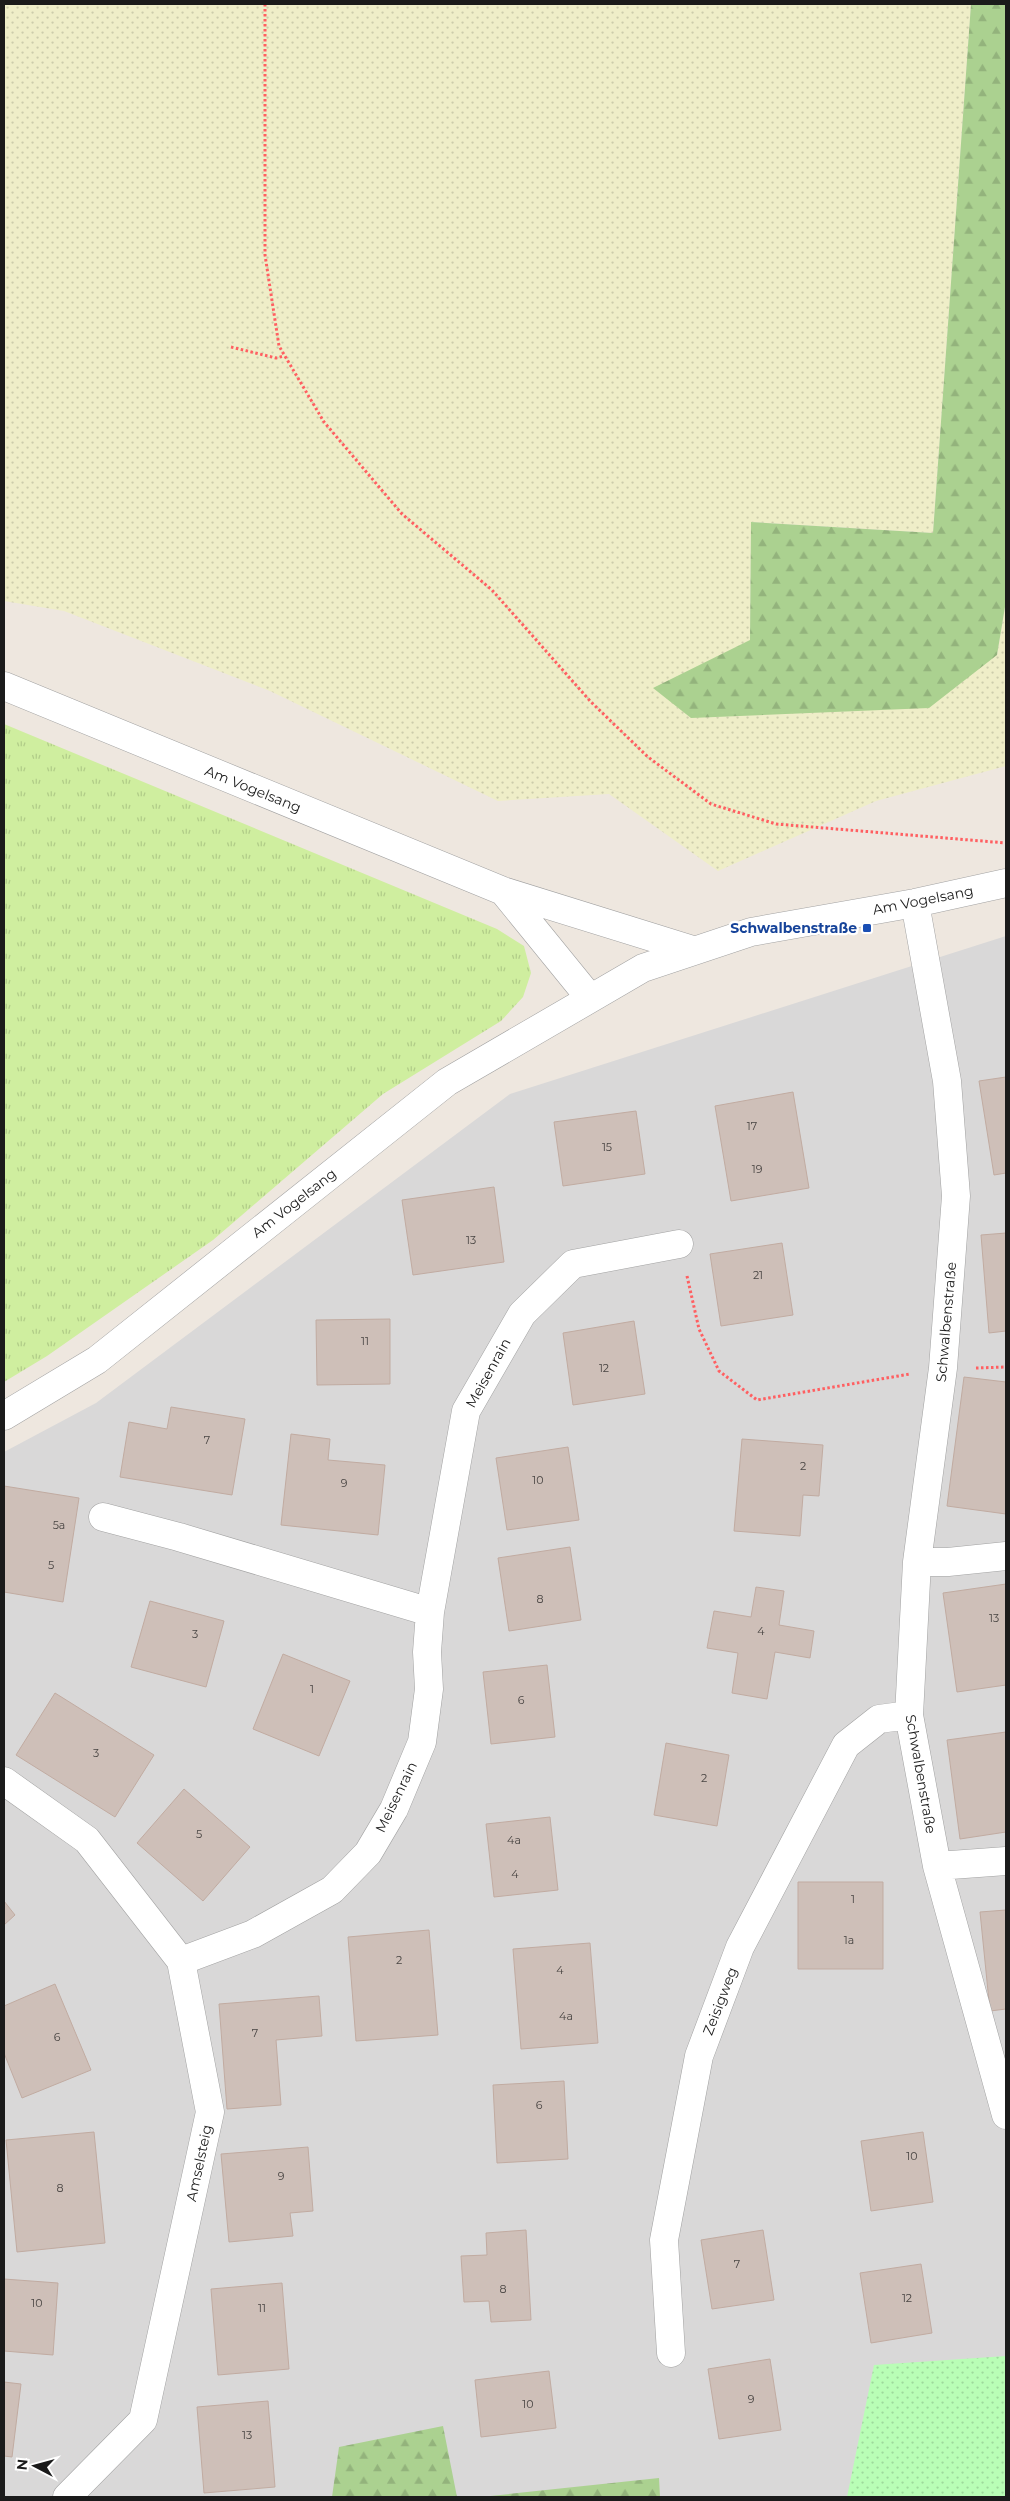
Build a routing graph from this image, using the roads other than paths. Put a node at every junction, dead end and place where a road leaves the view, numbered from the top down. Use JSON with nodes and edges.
{"nodes":[{"id":1,"x":4,"y":686,"type":"edge"},
{"id":2,"x":1006,"y":883,"type":"edge"},
{"id":3,"x":503,"y":891,"type":"junction"},
{"id":4,"x":915,"y":903,"type":"junction"},
{"id":5,"x":693,"y":950,"type":"junction"},
{"id":6,"x":590,"y":998,"type":"junction"},
{"id":7,"x":679,"y":1244,"type":"road end"},
{"id":8,"x":4,"y":1416,"type":"edge"},
{"id":9,"x":103,"y":1517,"type":"dead end"},
{"id":10,"x":1006,"y":1556,"type":"edge"},
{"id":11,"x":917,"y":1562,"type":"junction"},
{"id":12,"x":430,"y":1612,"type":"junction"},
{"id":13,"x":910,"y":1715,"type":"junction"},
{"id":14,"x":4,"y":1781,"type":"edge"},
{"id":15,"x":1006,"y":1861,"type":"edge"},
{"id":16,"x":937,"y":1866,"type":"junction"},
{"id":17,"x":181,"y":1961,"type":"junction"},
{"id":18,"x":1006,"y":2115,"type":"edge"},
{"id":19,"x":671,"y":2353,"type":"dead end"},
{"id":20,"x":67,"y":2497,"type":"edge"}],
"edges":[{"from":1,"to":3,"type":"street","name":"Am Vogelsang"},
{"from":2,"to":4,"type":"street","name":"Am Vogelsang"},
{"from":3,"to":5,"type":"street","name":"Am Vogelsang"},
{"from":3,"to":6,"type":"street","name":"Am Vogelsang"},
{"from":4,"to":5,"type":"street","name":"Am Vogelsang"},
{"from":4,"to":11,"type":"street","name":"Schwalbenstraße"},
{"from":5,"to":6,"type":"street","name":"Am Vogelsang"},
{"from":6,"to":8,"type":"street","name":"Am Vogelsang"},
{"from":7,"to":12,"type":"street","name":"Meisenrain"},
{"from":9,"to":12,"type":"street"},
{"from":10,"to":11,"type":"street"},
{"from":11,"to":13,"type":"street","name":"Schwalbenstraße"},
{"from":12,"to":17,"type":"street","name":"Meisenrain"},
{"from":13,"to":16,"type":"street","name":"Schwalbenstraße"},
{"from":13,"to":19,"type":"street","name":"Zeisigweg"},
{"from":14,"to":17,"type":"street","name":"Amselsteig"},
{"from":15,"to":16,"type":"street"},
{"from":16,"to":18,"type":"street","name":"Schwalbenstraße"},
{"from":17,"to":20,"type":"street","name":"Amselsteig"}]}
